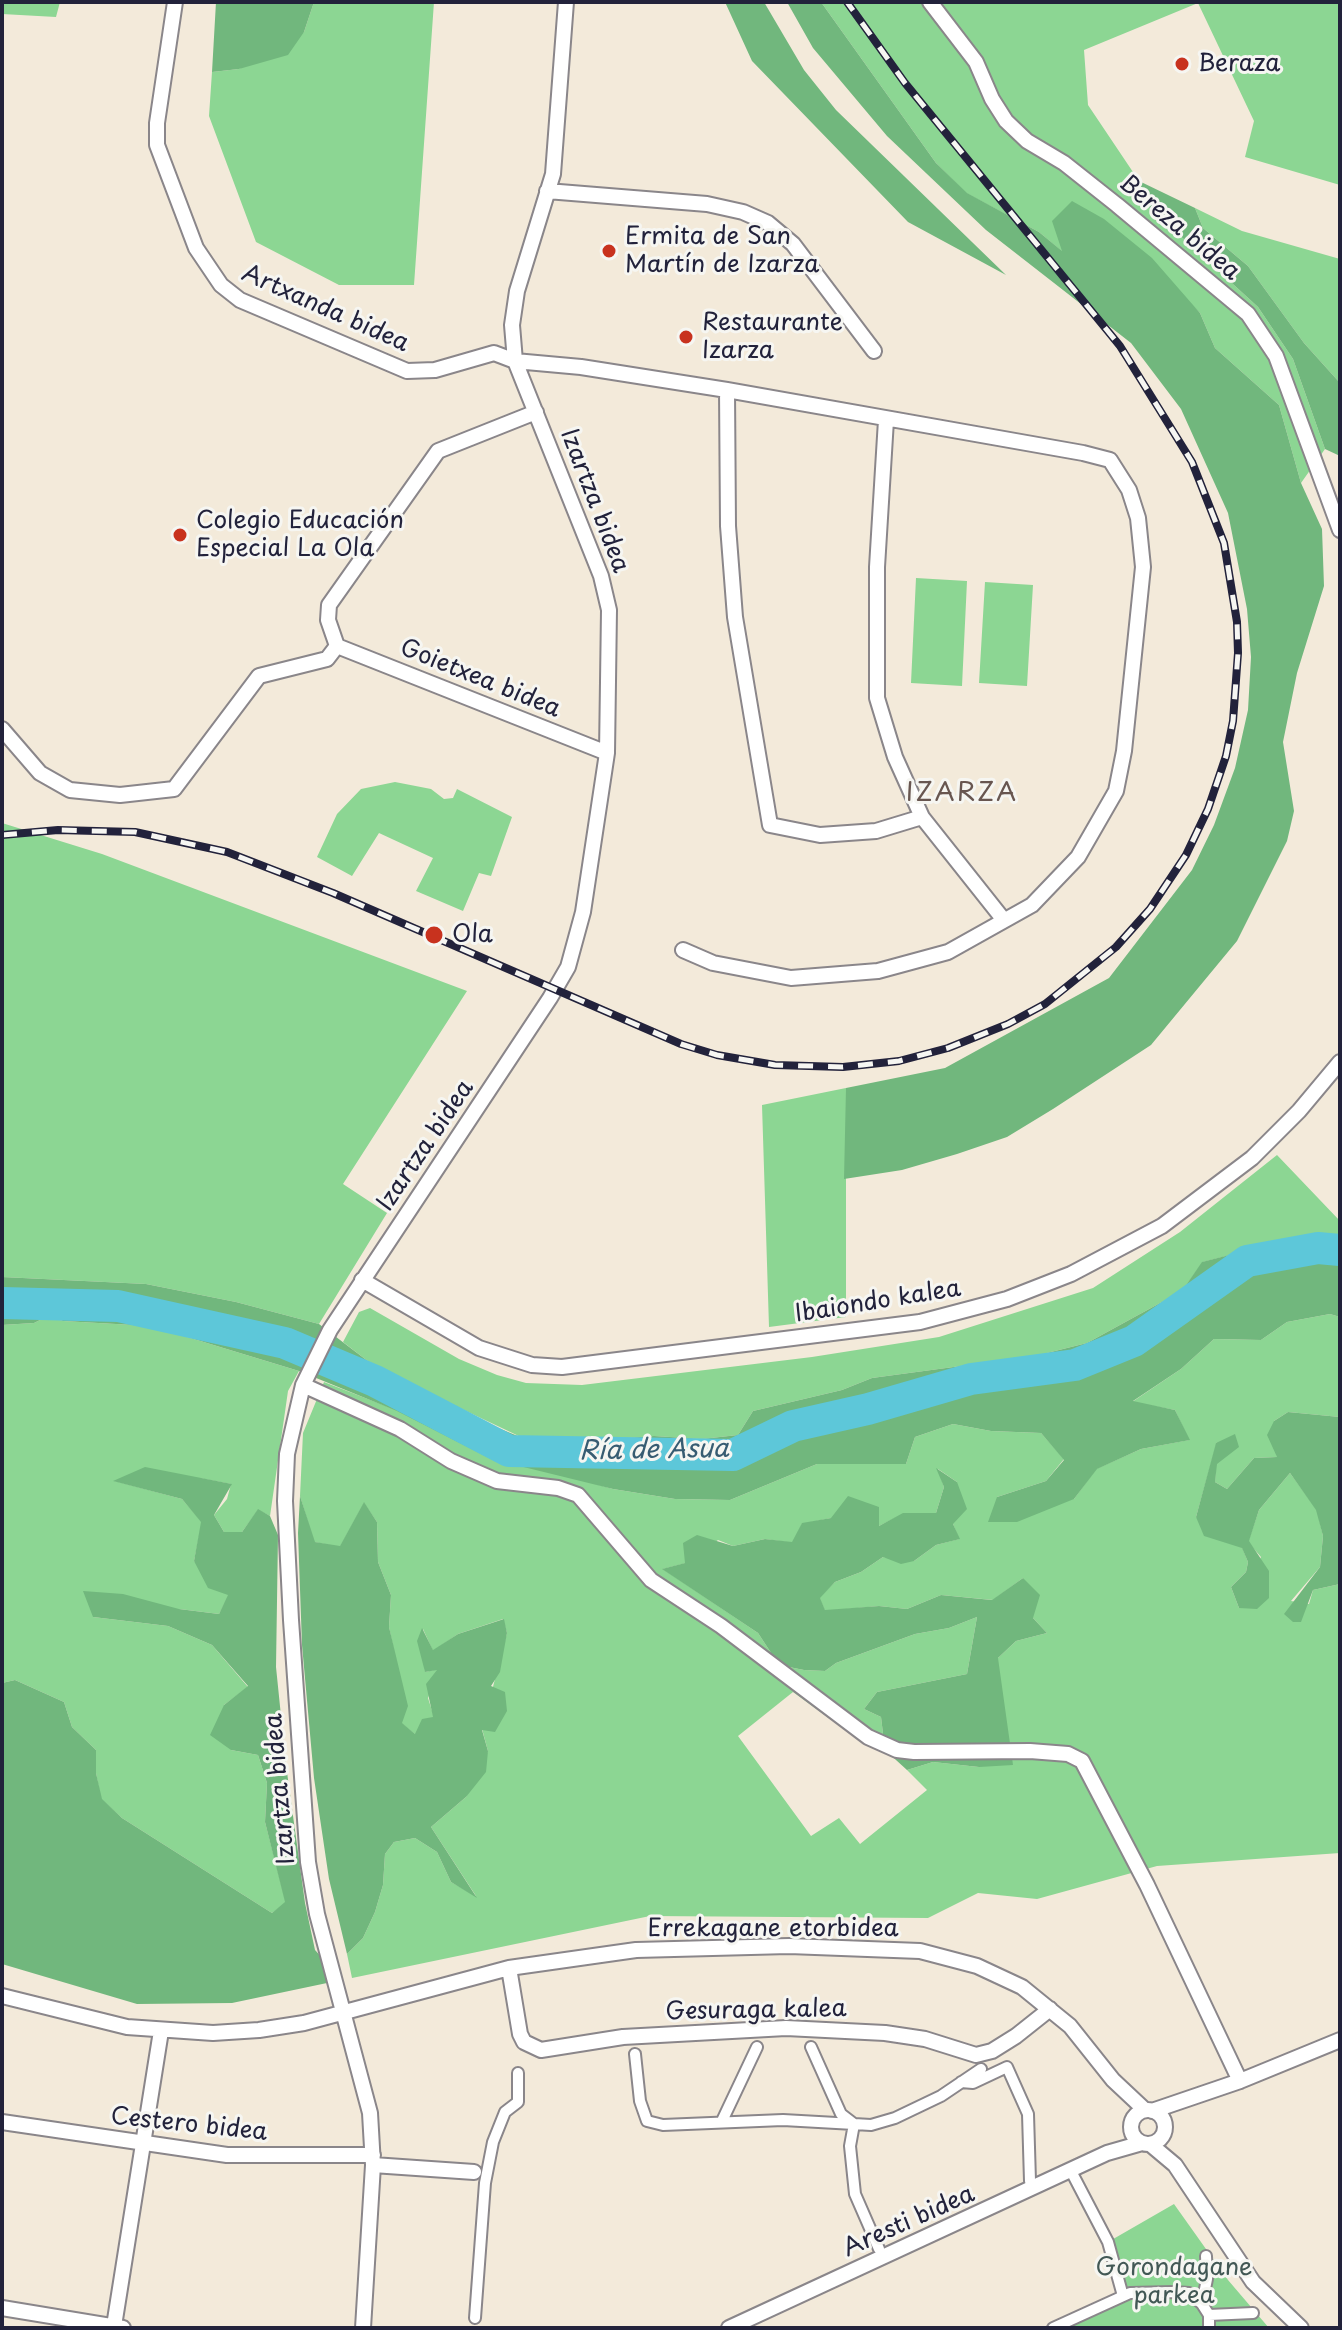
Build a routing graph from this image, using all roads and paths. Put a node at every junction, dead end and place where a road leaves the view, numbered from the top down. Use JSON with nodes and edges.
{"nodes":[{"id":1,"x":175,"y":2,"type":"edge"},
{"id":2,"x":566,"y":2,"type":"edge"},
{"id":3,"x":930,"y":2,"type":"edge"},
{"id":4,"x":547,"y":191,"type":"junction"},
{"id":5,"x":874,"y":351,"type":"dead end"},
{"id":6,"x":515,"y":361,"type":"junction"},
{"id":7,"x":727,"y":390,"type":"junction"},
{"id":8,"x":536,"y":412,"type":"junction"},
{"id":9,"x":886,"y":420,"type":"junction"},
{"id":10,"x":1340,"y":530,"type":"edge"},
{"id":11,"x":337,"y":646,"type":"junction"},
{"id":12,"x":2,"y":729,"type":"edge"},
{"id":13,"x":607,"y":753,"type":"junction"},
{"id":14,"x":922,"y":817,"type":"junction"},
{"id":15,"x":1003,"y":919,"type":"junction"},
{"id":16,"x":683,"y":950,"type":"dead end"},
{"id":17,"x":1340,"y":1062,"type":"edge"},
{"id":18,"x":362,"y":1280,"type":"junction"},
{"id":19,"x":305,"y":1382,"type":"junction"},
{"id":20,"x":509,"y":1968,"type":"junction"},
{"id":21,"x":2,"y":1996,"type":"edge"},
{"id":22,"x":1050,"y":2009,"type":"junction"},
{"id":23,"x":344,"y":2012,"type":"junction"},
{"id":24,"x":161,"y":2031,"type":"junction"},
{"id":25,"x":1340,"y":2040,"type":"edge"},
{"id":26,"x":757,"y":2047,"type":"dead end"},
{"id":27,"x":811,"y":2047,"type":"dead end"},
{"id":28,"x":635,"y":2054,"type":"dead end"},
{"id":29,"x":981,"y":2069,"type":"dead end"},
{"id":30,"x":518,"y":2073,"type":"dead end"},
{"id":31,"x":1240,"y":2081,"type":"junction"},
{"id":32,"x":961,"y":2082,"type":"junction"},
{"id":33,"x":1195,"y":2097,"type":"junction"},
{"id":34,"x":1140,"y":2117,"type":"junction"},
{"id":35,"x":722,"y":2121,"type":"junction"},
{"id":36,"x":2,"y":2122,"type":"edge"},
{"id":37,"x":854,"y":2124,"type":"junction"},
{"id":38,"x":1164,"y":2127,"type":"junction"},
{"id":39,"x":1146,"y":2143,"type":"junction"},
{"id":40,"x":145,"y":2145,"type":"junction"},
{"id":41,"x":1107,"y":2153,"type":"junction"},
{"id":42,"x":373,"y":2160,"type":"junction"},
{"id":43,"x":1175,"y":2165,"type":"junction"},
{"id":44,"x":474,"y":2172,"type":"dead end"},
{"id":45,"x":1072,"y":2173,"type":"junction"},
{"id":46,"x":1030,"y":2181,"type":"dead end"},
{"id":47,"x":879,"y":2249,"type":"dead end"},
{"id":48,"x":1206,"y":2256,"type":"dead end"},
{"id":49,"x":1123,"y":2296,"type":"junction"},
{"id":50,"x":1202,"y":2304,"type":"junction"},
{"id":51,"x":2,"y":2308,"type":"edge"},
{"id":52,"x":1253,"y":2313,"type":"dead end"},
{"id":53,"x":1209,"y":2315,"type":"junction"},
{"id":54,"x":475,"y":2318,"type":"dead end"},
{"id":55,"x":118,"y":2327,"type":"edge"},
{"id":56,"x":363,"y":2328,"type":"edge"},
{"id":57,"x":729,"y":2328,"type":"edge"},
{"id":58,"x":1053,"y":2328,"type":"edge"},
{"id":59,"x":1209,"y":2328,"type":"edge"},
{"id":60,"x":1301,"y":2328,"type":"edge"}],
"edges":[{"from":1,"to":6,"type":"street","name":"Artxanda bidea"},
{"from":2,"to":4,"type":"street","name":"Izartza bidea"},
{"from":3,"to":10,"type":"street","name":"Bereza bidea"},
{"from":4,"to":5,"type":"street"},
{"from":4,"to":6,"type":"street","name":"Izartza bidea"},
{"from":6,"to":7,"type":"street","name":"Artxanda bidea"},
{"from":6,"to":8,"type":"street","name":"Izartza bidea"},
{"from":7,"to":9,"type":"street","name":"Artxanda bidea"},
{"from":7,"to":14,"type":"street"},
{"from":8,"to":11,"type":"street"},
{"from":8,"to":13,"type":"street","name":"Izartza bidea"},
{"from":9,"to":14,"type":"street"},
{"from":9,"to":15,"type":"street","name":"Artxanda bidea"},
{"from":11,"to":12,"type":"street"},
{"from":11,"to":13,"type":"street","name":"Goietxea bidea"},
{"from":13,"to":18,"type":"street","name":"Izartza bidea"},
{"from":14,"to":15,"type":"street"},
{"from":15,"to":16,"type":"street"},
{"from":17,"to":18,"type":"street","name":"Ibaiondo kalea"},
{"from":18,"to":19,"type":"street","name":"Izartza bidea"},
{"from":19,"to":23,"type":"street","name":"Izartza bidea"},
{"from":19,"to":31,"type":"street"},
{"from":20,"to":22,"type":"street","name":"Errekagane etorbidea"},
{"from":20,"to":22,"type":"street","name":"Gesuraga kalea"},
{"from":20,"to":23,"type":"street","name":"Errekagane etorbidea"},
{"from":21,"to":24,"type":"street","name":"Errekagane etorbidea"},
{"from":22,"to":34,"type":"street","name":"Errekagane etorbidea"},
{"from":23,"to":24,"type":"street","name":"Errekagane etorbidea"},
{"from":23,"to":42,"type":"street","name":"Izartza bidea"},
{"from":24,"to":40,"type":"street"},
{"from":25,"to":31,"type":"street","name":"Aresti bidea"},
{"from":26,"to":35,"type":"street"},
{"from":27,"to":37,"type":"street"},
{"from":28,"to":35,"type":"street"},
{"from":29,"to":32,"type":"street"},
{"from":30,"to":54,"type":"street"},
{"from":31,"to":33,"type":"street","name":"Aresti bidea"},
{"from":32,"to":37,"type":"street"},
{"from":32,"to":46,"type":"street"},
{"from":33,"to":34,"type":"street","name":"Aresti bidea"},
{"from":33,"to":38,"type":"street","name":"Aresti bidea"},
{"from":34,"to":38,"type":"street"},
{"from":34,"to":39,"type":"street"},
{"from":34,"to":41,"type":"street","name":"Aresti bidea"},
{"from":35,"to":37,"type":"street"},
{"from":36,"to":40,"type":"street","name":"Cestero bidea"},
{"from":37,"to":47,"type":"street"},
{"from":38,"to":39,"type":"street"},
{"from":38,"to":43,"type":"street"},
{"from":39,"to":41,"type":"street","name":"Aresti bidea"},
{"from":39,"to":43,"type":"street"},
{"from":40,"to":42,"type":"street","name":"Cestero bidea"},
{"from":40,"to":55,"type":"street"},
{"from":41,"to":45,"type":"street","name":"Aresti bidea"},
{"from":42,"to":44,"type":"street","name":"Cestero bidea"},
{"from":42,"to":56,"type":"street","name":"Izartza bidea"},
{"from":43,"to":60,"type":"street"},
{"from":45,"to":49,"type":"street"},
{"from":45,"to":57,"type":"street","name":"Aresti bidea"},
{"from":48,"to":50,"type":"street"},
{"from":49,"to":50,"type":"street"},
{"from":49,"to":58,"type":"street"},
{"from":50,"to":53,"type":"street"},
{"from":51,"to":55,"type":"street"},
{"from":52,"to":53,"type":"street"},
{"from":53,"to":59,"type":"street"}]}
